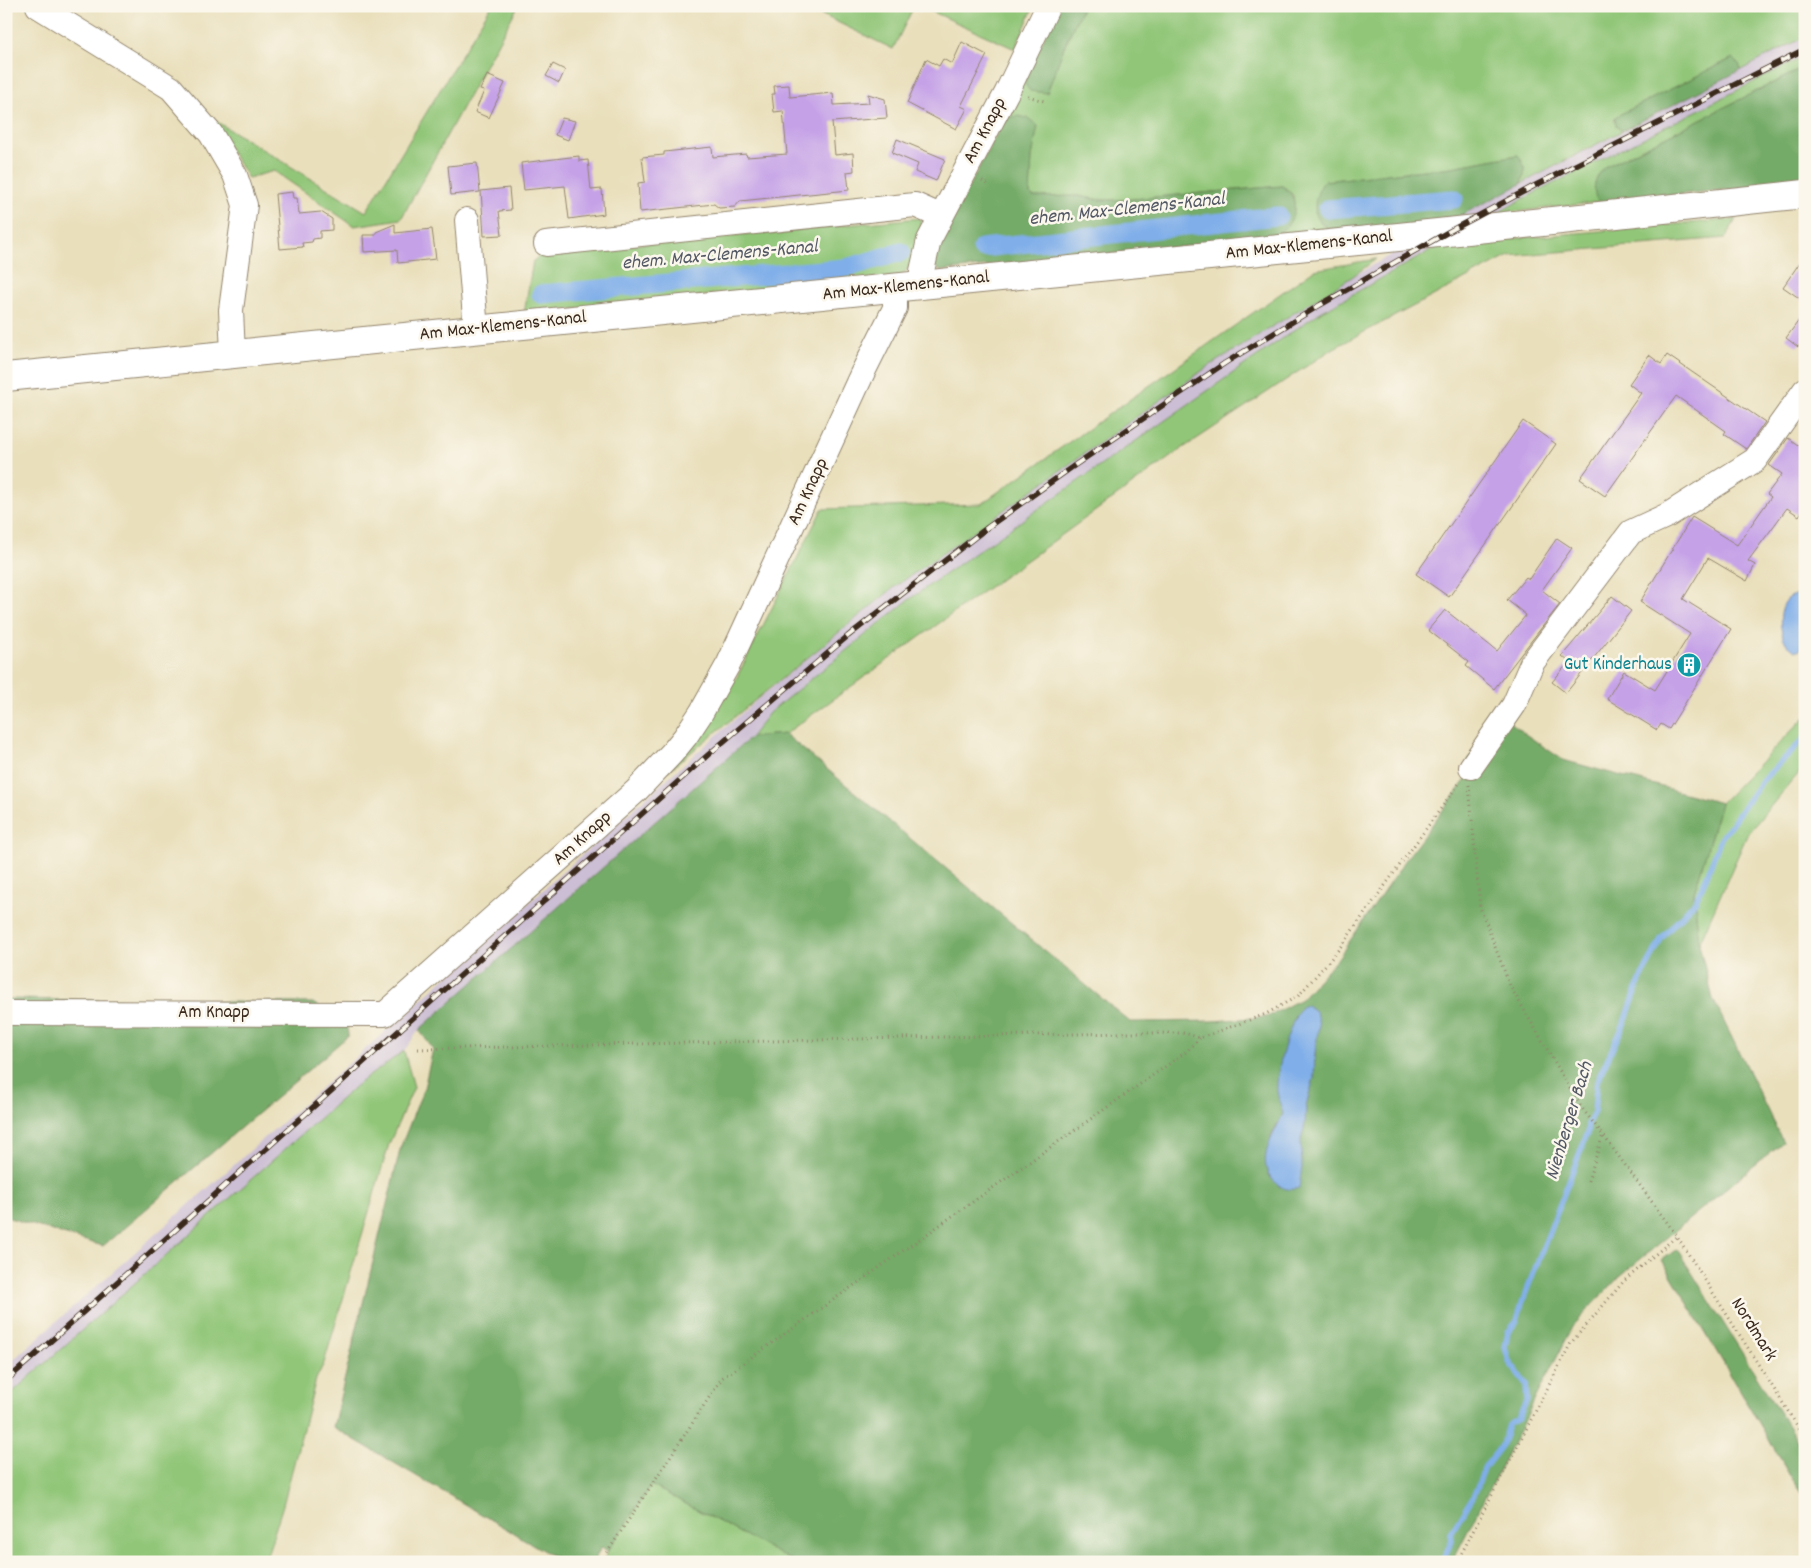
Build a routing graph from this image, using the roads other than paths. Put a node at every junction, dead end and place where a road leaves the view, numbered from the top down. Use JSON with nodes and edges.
{"nodes":[{"id":1,"x":38,"y":6,"type":"edge"},
{"id":2,"x":1048,"y":6,"type":"edge"},
{"id":3,"x":1805,"y":194,"type":"edge"},
{"id":4,"x":940,"y":216,"type":"junction"},
{"id":5,"x":467,"y":220,"type":"dead end"},
{"id":6,"x":546,"y":244,"type":"dead end"},
{"id":7,"x":923,"y":285,"type":"junction"},
{"id":8,"x":895,"y":288,"type":"junction"},
{"id":9,"x":476,"y":324,"type":"junction"},
{"id":10,"x":233,"y":354,"type":"junction"},
{"id":11,"x":6,"y":376,"type":"edge"},
{"id":12,"x":1805,"y":390,"type":"edge"},
{"id":13,"x":1470,"y":767,"type":"road end"},
{"id":14,"x":6,"y":1013,"type":"edge"}],
"edges":[{"from":1,"to":10,"type":"street"},
{"from":2,"to":4,"type":"street","name":"Am Knapp"},
{"from":3,"to":7,"type":"main road","name":"Am Max-Klemens-Kanal"},
{"from":4,"to":6,"type":"street"},
{"from":4,"to":7,"type":"street","name":"Am Knapp"},
{"from":5,"to":9,"type":"street"},
{"from":7,"to":8,"type":"main road","name":"Am Max-Klemens-Kanal"},
{"from":8,"to":9,"type":"main road","name":"Am Max-Klemens-Kanal"},
{"from":8,"to":14,"type":"street","name":"Am Knapp"},
{"from":9,"to":10,"type":"main road","name":"Am Max-Klemens-Kanal"},
{"from":10,"to":11,"type":"main road","name":"Am Max-Klemens-Kanal"},
{"from":12,"to":13,"type":"street"}]}
